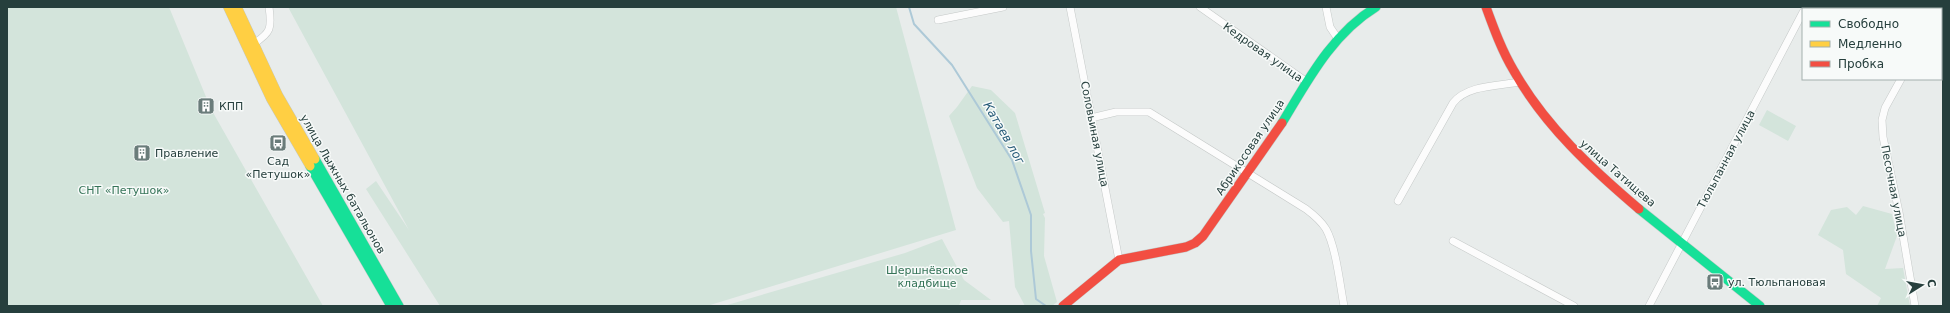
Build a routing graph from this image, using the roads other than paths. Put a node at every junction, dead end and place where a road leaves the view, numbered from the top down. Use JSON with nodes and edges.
{"nodes":[{"id":1,"x":228,"y":7,"type":"edge"},
{"id":2,"x":237,"y":7,"type":"edge"},
{"id":3,"x":269,"y":7,"type":"edge"},
{"id":4,"x":1003,"y":7,"type":"edge"},
{"id":5,"x":1070,"y":7,"type":"edge"},
{"id":6,"x":1200,"y":7,"type":"edge"},
{"id":7,"x":1326,"y":7,"type":"edge"},
{"id":8,"x":1376,"y":7,"type":"edge"},
{"id":9,"x":1486,"y":7,"type":"edge"},
{"id":10,"x":967,"y":10,"type":"edge"},
{"id":11,"x":1802,"y":13,"type":"edge"},
{"id":12,"x":938,"y":20,"type":"dead end"},
{"id":13,"x":1338,"y":39,"type":"junction"},
{"id":14,"x":252,"y":44,"type":"junction"},
{"id":15,"x":263,"y":74,"type":"junction"},
{"id":16,"x":1900,"y":80,"type":"edge"},
{"id":17,"x":1307,"y":82,"type":"junction"},
{"id":18,"x":1520,"y":82,"type":"junction"},
{"id":19,"x":1091,"y":118,"type":"junction"},
{"id":20,"x":1248,"y":174,"type":"junction"},
{"id":21,"x":1398,"y":201,"type":"dead end"},
{"id":22,"x":1453,"y":241,"type":"dead end"},
{"id":23,"x":1681,"y":243,"type":"junction"},
{"id":24,"x":1120,"y":260,"type":"junction"},
{"id":25,"x":391,"y":306,"type":"edge"},
{"id":26,"x":399,"y":306,"type":"edge"},
{"id":27,"x":1063,"y":306,"type":"edge"},
{"id":28,"x":1344,"y":306,"type":"edge"},
{"id":29,"x":1574,"y":306,"type":"edge"},
{"id":30,"x":1649,"y":306,"type":"edge"},
{"id":31,"x":1760,"y":306,"type":"edge"},
{"id":32,"x":1915,"y":306,"type":"edge"}],
"edges":[{"from":1,"to":15,"type":"street"},
{"from":2,"to":14,"type":"street"},
{"from":3,"to":14,"type":"street"},
{"from":4,"to":10,"type":"street"},
{"from":5,"to":19,"type":"street","name":"Соловьиная улица"},
{"from":6,"to":17,"type":"street","name":"Кедровая улица"},
{"from":7,"to":13,"type":"street"},
{"from":8,"to":13,"type":"street","name":"Абрикосовая улица"},
{"from":9,"to":18,"type":"street","name":"улица Татищева"},
{"from":10,"to":12,"type":"street"},
{"from":11,"to":23,"type":"street","name":"Тюльпанная улица"},
{"from":13,"to":17,"type":"street","name":"Абрикосовая улица"},
{"from":14,"to":15,"type":"street"},
{"from":15,"to":25,"type":"street","name":"улица Лыжных батальонов"},
{"from":15,"to":26,"type":"street","name":"улица Лыжных батальонов"},
{"from":16,"to":32,"type":"street","name":"Песочная улица"},
{"from":17,"to":20,"type":"street","name":"Абрикосовая улица"},
{"from":18,"to":21,"type":"street"},
{"from":18,"to":23,"type":"street","name":"улица Татищева"},
{"from":19,"to":20,"type":"street"},
{"from":19,"to":24,"type":"street","name":"Соловьиная улица"},
{"from":20,"to":24,"type":"street","name":"Абрикосовая улица"},
{"from":20,"to":28,"type":"street"},
{"from":22,"to":29,"type":"street"},
{"from":23,"to":30,"type":"street","name":"Тюльпанная улица"},
{"from":23,"to":31,"type":"street","name":"улица Татищева"},
{"from":24,"to":27,"type":"street"}]}
